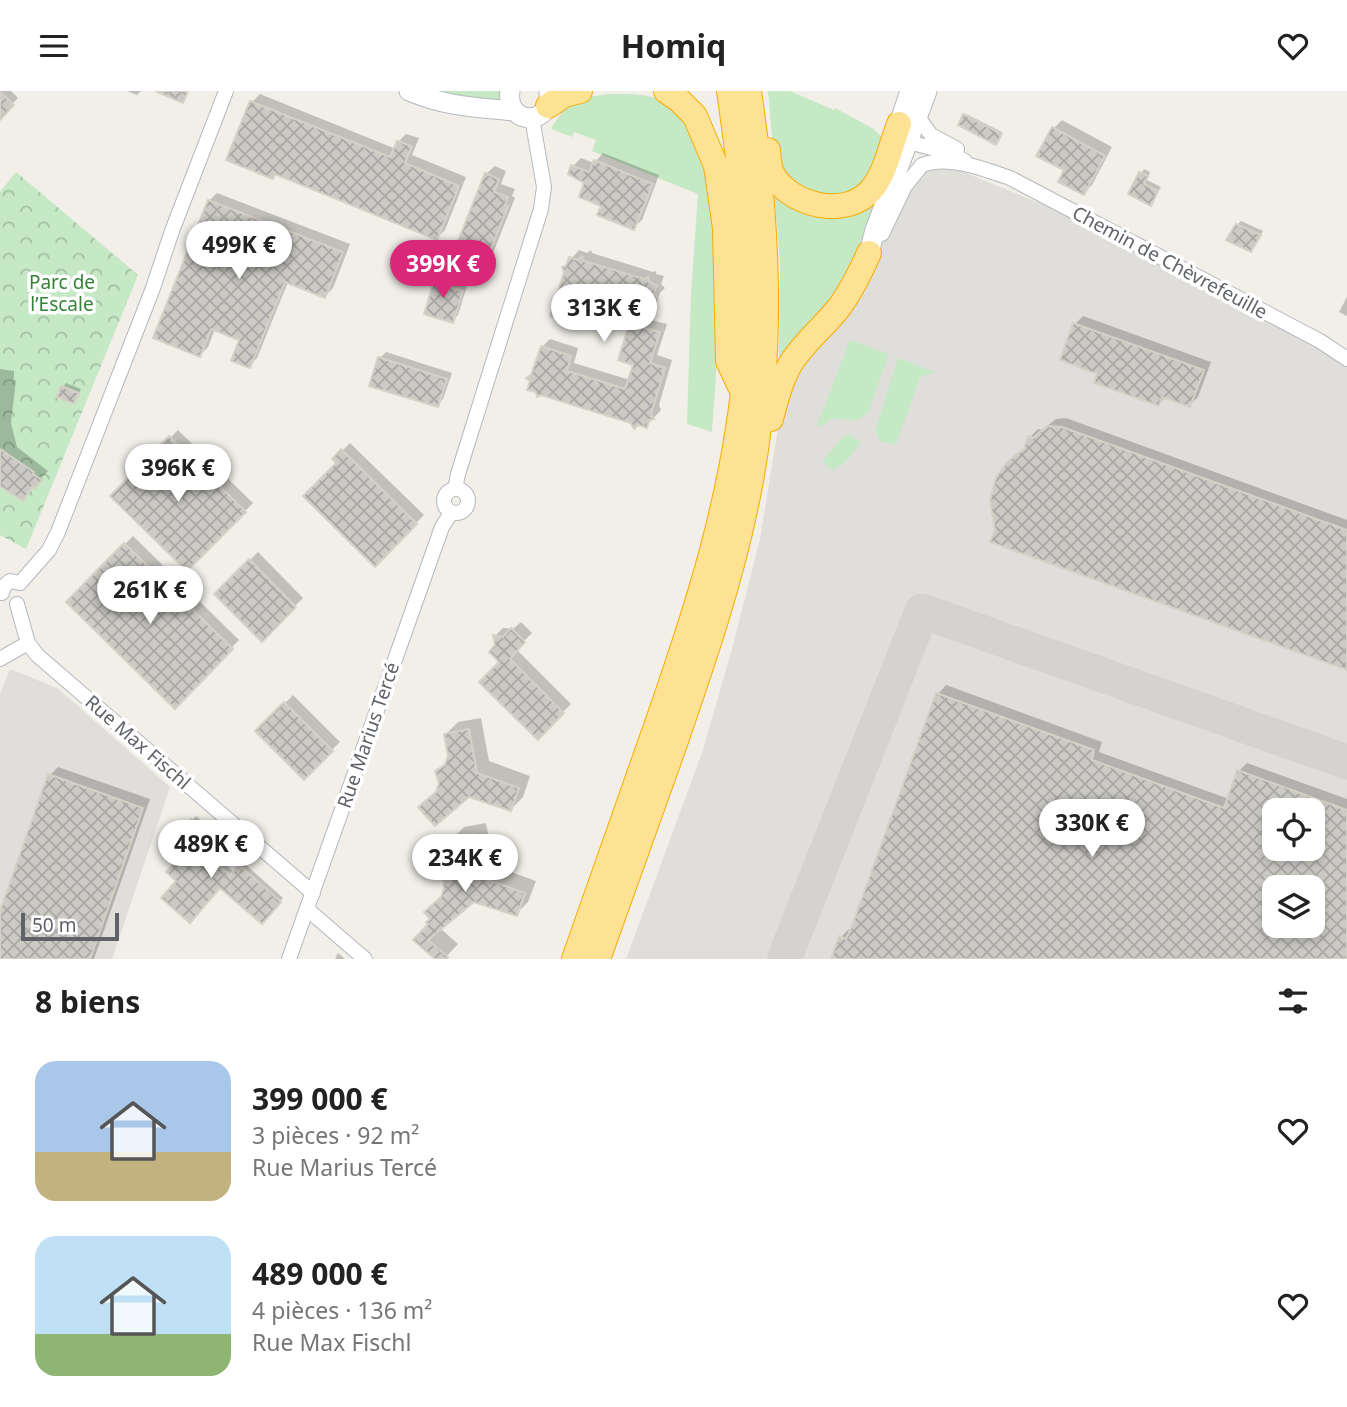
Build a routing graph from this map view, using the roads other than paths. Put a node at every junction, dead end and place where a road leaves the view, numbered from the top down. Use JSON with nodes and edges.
{"nodes":[{"id":1,"x":226,"y":91,"type":"edge"},
{"id":2,"x":235,"y":91,"type":"edge"},
{"id":3,"x":409,"y":91,"type":"edge"},
{"id":4,"x":580,"y":91,"type":"edge"},
{"id":5,"x":666,"y":91,"type":"edge"},
{"id":6,"x":729,"y":91,"type":"edge"},
{"id":7,"x":910,"y":91,"type":"edge"},
{"id":8,"x":920,"y":91,"type":"edge"},
{"id":9,"x":927,"y":91,"type":"edge"},
{"id":10,"x":750,"y":101,"type":"edge"},
{"id":11,"x":530,"y":103,"type":"edge"},
{"id":12,"x":908,"y":127,"type":"junction"},
{"id":13,"x":209,"y":134,"type":"junction"},
{"id":14,"x":983,"y":169,"type":"junction"},
{"id":15,"x":869,"y":253,"type":"junction"},
{"id":16,"x":1347,"y":359,"type":"edge"},
{"id":17,"x":753,"y":393,"type":"junction"},
{"id":18,"x":20,"y":583,"type":"junction"},
{"id":19,"x":1,"y":593,"type":"edge"},
{"id":20,"x":17,"y":604,"type":"junction"},
{"id":21,"x":720,"y":608,"type":"junction"},
{"id":22,"x":28,"y":643,"type":"junction"},
{"id":23,"x":0,"y":659,"type":"edge"},
{"id":24,"x":313,"y":893,"type":"junction"},
{"id":25,"x":307,"y":909,"type":"junction"},
{"id":26,"x":289,"y":959,"type":"edge"},
{"id":27,"x":365,"y":959,"type":"edge"},
{"id":28,"x":574,"y":959,"type":"edge"},
{"id":29,"x":598,"y":959,"type":"edge"}],
"edges":[{"from":1,"to":13,"type":"street"},
{"from":2,"to":13,"type":"street"},
{"from":3,"to":11,"type":"main road"},
{"from":4,"to":11,"type":"highway"},
{"from":5,"to":17,"type":"highway"},
{"from":6,"to":17,"type":"highway"},
{"from":7,"to":12,"type":"main road"},
{"from":8,"to":12,"type":"street"},
{"from":9,"to":12,"type":"main road"},
{"from":10,"to":12,"type":"highway"},
{"from":10,"to":17,"type":"highway"},
{"from":11,"to":24,"type":"street","name":"Rue Marius Tercé"},
{"from":12,"to":14,"type":"street","name":"Chemin de Chèvrefeuille"},
{"from":12,"to":14,"type":"street","name":"Chemin de Chèvrefeuille"},
{"from":12,"to":15,"type":"main road"},
{"from":13,"to":18,"type":"street"},
{"from":14,"to":15,"type":"street","name":"Chemin de Chèvrefeuille"},
{"from":14,"to":16,"type":"street","name":"Chemin de Chèvrefeuille"},
{"from":15,"to":21,"type":"highway"},
{"from":17,"to":21,"type":"highway"},
{"from":17,"to":28,"type":"highway"},
{"from":18,"to":19,"type":"street"},
{"from":18,"to":20,"type":"street"},
{"from":19,"to":20,"type":"street"},
{"from":20,"to":22,"type":"street","name":"Rue Max Fischl"},
{"from":21,"to":29,"type":"highway"},
{"from":22,"to":23,"type":"street"},
{"from":22,"to":24,"type":"street","name":"Rue Max Fischl"},
{"from":24,"to":25,"type":"street","name":"Rue Marius Tercé"},
{"from":25,"to":26,"type":"street","name":"Rue Marius Tercé"},
{"from":25,"to":27,"type":"street"}]}
